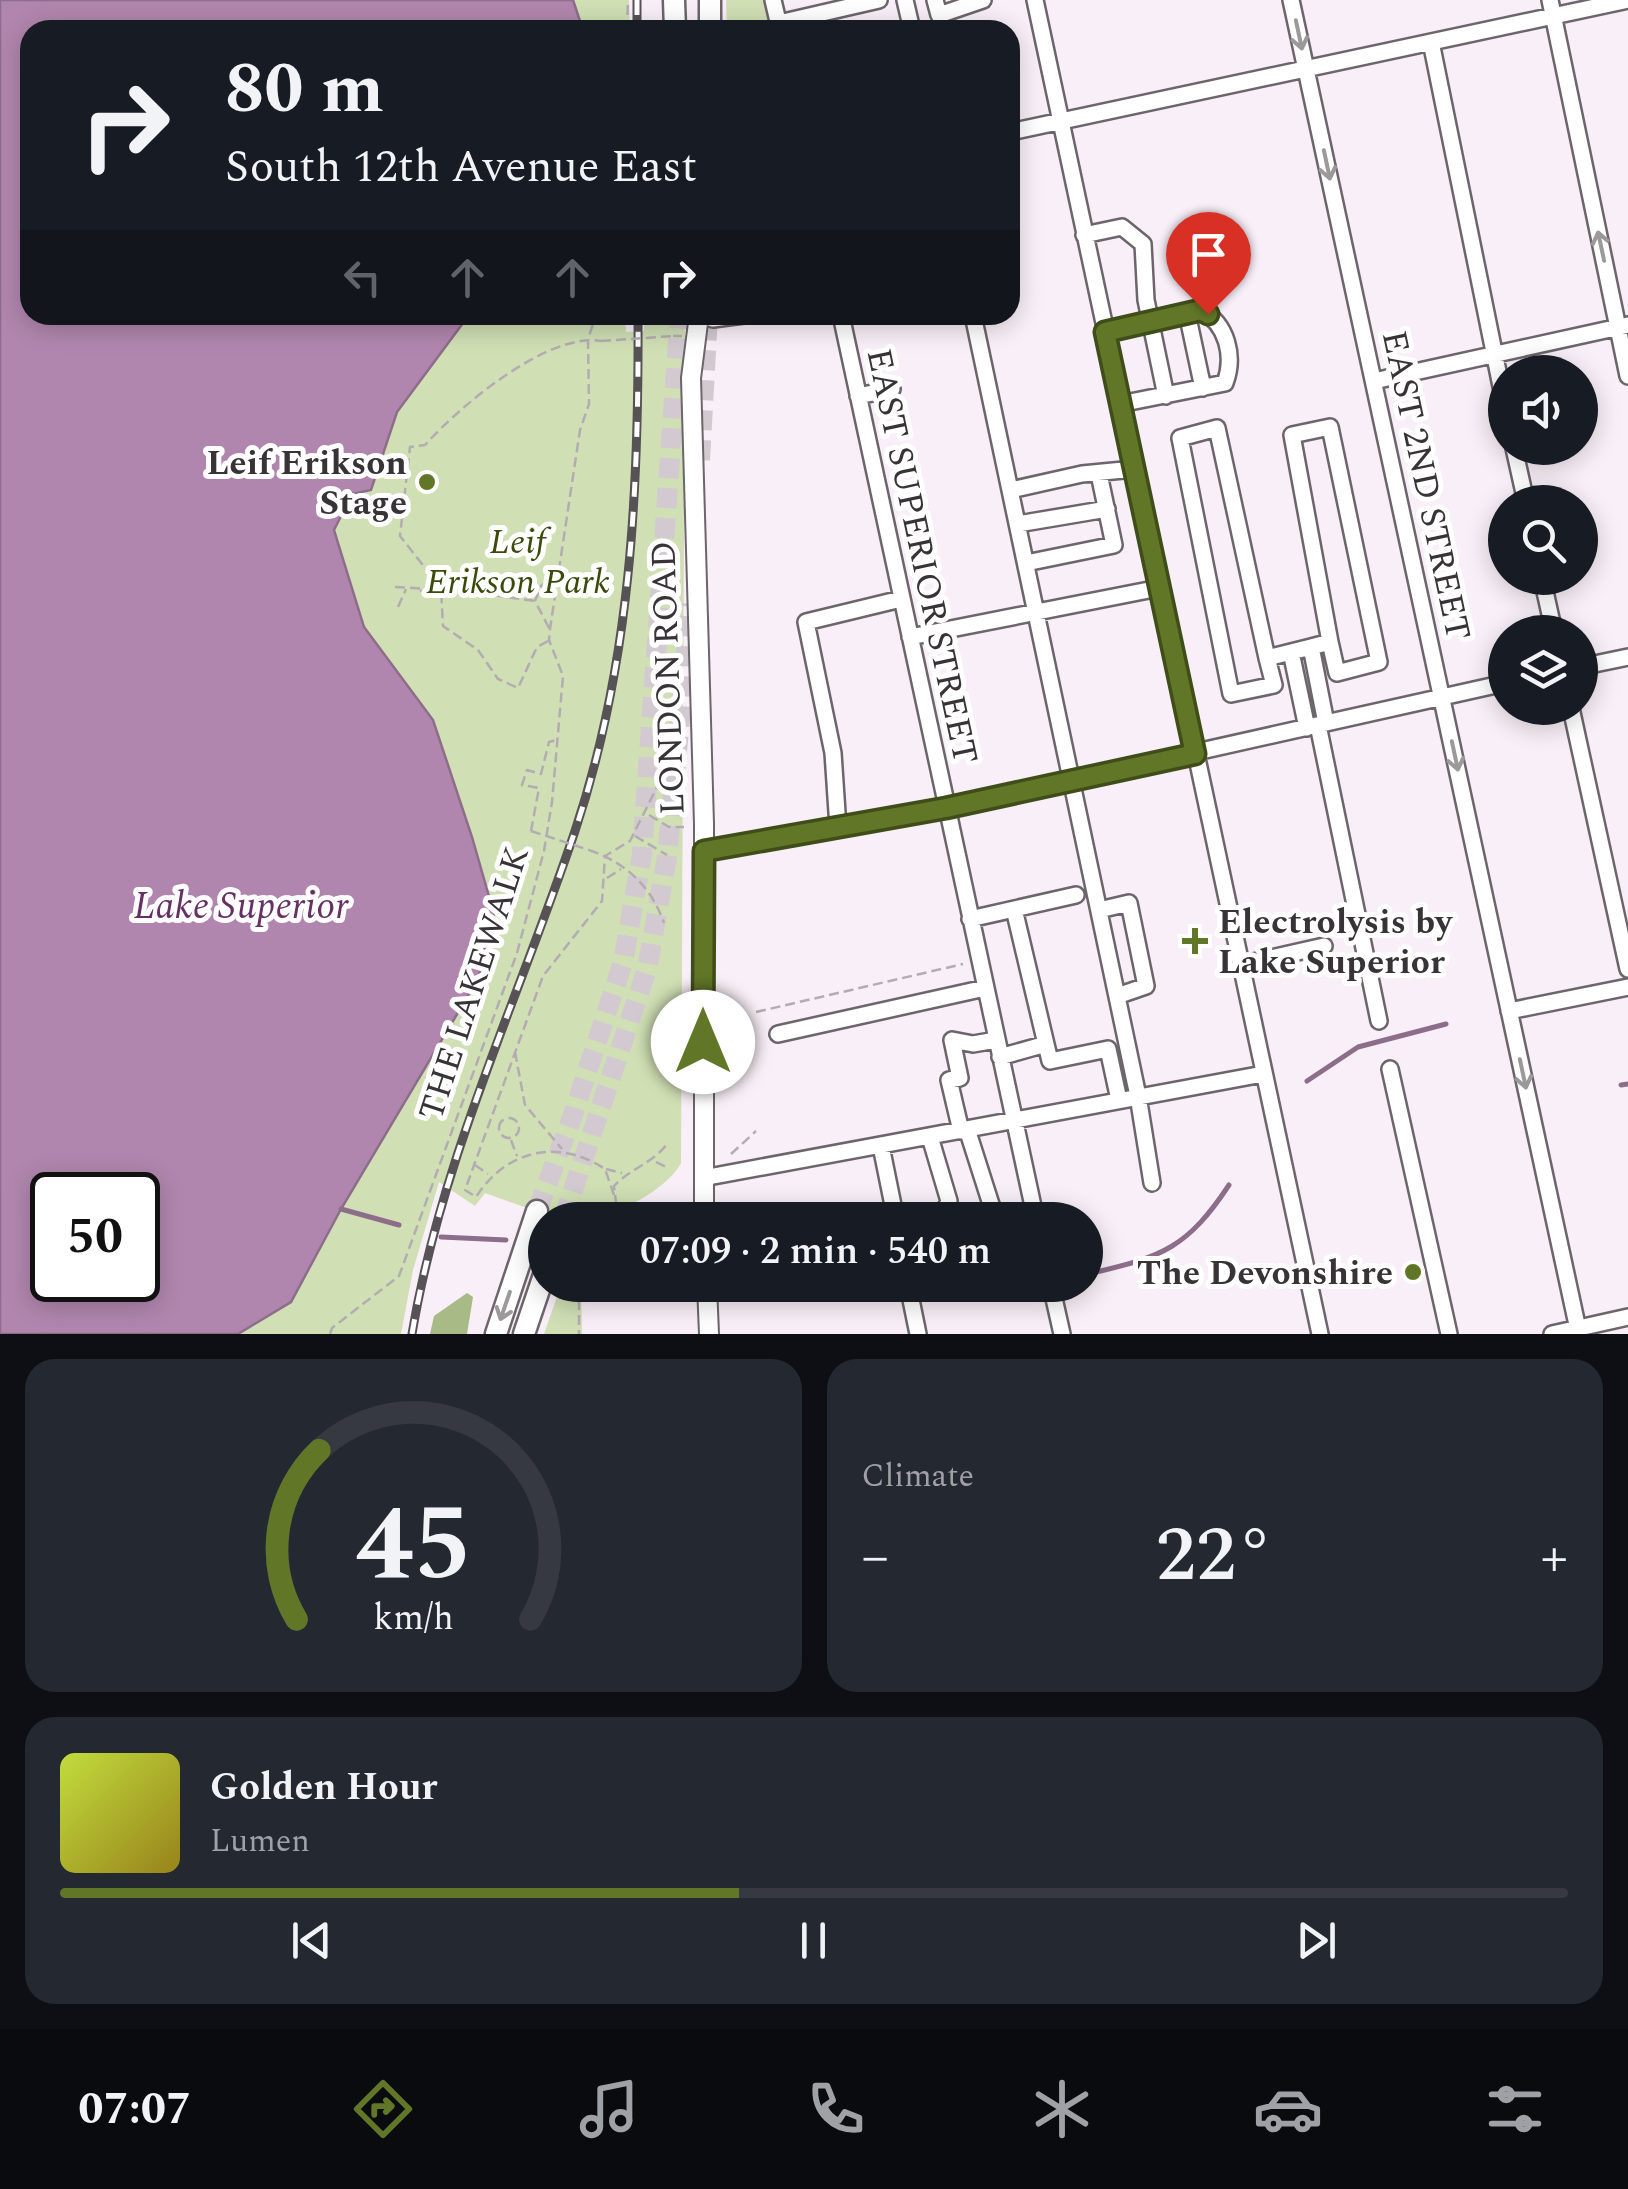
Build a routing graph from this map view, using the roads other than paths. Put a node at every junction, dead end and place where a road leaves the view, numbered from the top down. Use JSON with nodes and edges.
{"nodes":[{"id":1,"x":878,"y":0,"type":"edge"},
{"id":2,"x":935,"y":0,"type":"edge"},
{"id":3,"x":983,"y":0,"type":"edge"},
{"id":4,"x":1035,"y":0,"type":"edge"},
{"id":5,"x":1292,"y":0,"type":"edge"},
{"id":6,"x":1628,"y":0,"type":"edge"},
{"id":7,"x":1551,"y":8,"type":"edge"},
{"id":8,"x":803,"y":20,"type":"edge"},
{"id":9,"x":1431,"y":42,"type":"junction"},
{"id":10,"x":1306,"y":69,"type":"junction"},
{"id":11,"x":1060,"y":121,"type":"junction"},
{"id":12,"x":1020,"y":130,"type":"edge"},
{"id":13,"x":1084,"y":235,"type":"junction"},
{"id":14,"x":1187,"y":313,"type":"junction"},
{"id":15,"x":1150,"y":320,"type":"junction"},
{"id":16,"x":698,"y":325,"type":"edge"},
{"id":17,"x":843,"y":325,"type":"edge"},
{"id":18,"x":975,"y":325,"type":"edge"},
{"id":19,"x":1623,"y":326,"type":"edge"},
{"id":20,"x":1105,"y":332,"type":"junction"},
{"id":21,"x":1494,"y":354,"type":"junction"},
{"id":22,"x":1628,"y":376,"type":"edge"},
{"id":23,"x":1374,"y":381,"type":"junction"},
{"id":24,"x":1202,"y":388,"type":"junction"},
{"id":25,"x":892,"y":390,"type":"dead end"},
{"id":26,"x":858,"y":396,"type":"junction"},
{"id":27,"x":1166,"y":396,"type":"junction"},
{"id":28,"x":1120,"y":404,"type":"junction"},
{"id":29,"x":1134,"y":469,"type":"junction"},
{"id":30,"x":1100,"y":474,"type":"junction"},
{"id":31,"x":1010,"y":490,"type":"junction"},
{"id":32,"x":1107,"y":509,"type":"junction"},
{"id":33,"x":1018,"y":524,"type":"junction"},
{"id":34,"x":1026,"y":563,"type":"junction"},
{"id":35,"x":1159,"y":588,"type":"junction"},
{"id":36,"x":902,"y":598,"type":"junction"},
{"id":37,"x":1037,"y":612,"type":"junction"},
{"id":38,"x":910,"y":638,"type":"junction"},
{"id":39,"x":1330,"y":642,"type":"junction"},
{"id":40,"x":1312,"y":647,"type":"junction"},
{"id":41,"x":1291,"y":652,"type":"junction"},
{"id":42,"x":1628,"y":657,"type":"edge"},
{"id":43,"x":1267,"y":658,"type":"junction"},
{"id":44,"x":1598,"y":663,"type":"edge"},
{"id":45,"x":1488,"y":687,"type":"edge"},
{"id":46,"x":1442,"y":696,"type":"junction"},
{"id":47,"x":1317,"y":725,"type":"junction"},
{"id":48,"x":1575,"y":725,"type":"edge"},
{"id":49,"x":1195,"y":754,"type":"junction"},
{"id":50,"x":1073,"y":781,"type":"junction"},
{"id":51,"x":946,"y":808,"type":"junction"},
{"id":52,"x":838,"y":827,"type":"junction"},
{"id":53,"x":704,"y":851,"type":"junction"},
{"id":54,"x":1076,"y":894,"type":"dead end"},
{"id":55,"x":1014,"y":909,"type":"junction"},
{"id":56,"x":1100,"y":910,"type":"junction"},
{"id":57,"x":970,"y":919,"type":"junction"},
{"id":58,"x":1324,"y":946,"type":"dead end"},
{"id":59,"x":1240,"y":965,"type":"junction"},
{"id":60,"x":1628,"y":969,"type":"edge"},
{"id":61,"x":1628,"y":987,"type":"edge"},
{"id":62,"x":984,"y":988,"type":"junction"},
{"id":63,"x":1117,"y":996,"type":"junction"},
{"id":64,"x":1509,"y":1011,"type":"junction"},
{"id":65,"x":1380,"y":1021,"type":"dead end"},
{"id":66,"x":778,"y":1034,"type":"dead end"},
{"id":67,"x":996,"y":1040,"type":"junction"},
{"id":68,"x":1046,"y":1044,"type":"junction"},
{"id":69,"x":1000,"y":1057,"type":"junction"},
{"id":70,"x":1390,"y":1069,"type":"dead end"},
{"id":71,"x":1263,"y":1074,"type":"junction"},
{"id":72,"x":1138,"y":1096,"type":"junction"},
{"id":73,"x":1119,"y":1100,"type":"junction"},
{"id":74,"x":1014,"y":1120,"type":"junction"},
{"id":75,"x":964,"y":1130,"type":"junction"},
{"id":76,"x":930,"y":1137,"type":"junction"},
{"id":77,"x":881,"y":1146,"type":"junction"},
{"id":78,"x":703,"y":1178,"type":"junction"},
{"id":79,"x":1152,"y":1184,"type":"dead end"},
{"id":80,"x":704,"y":1202,"type":"edge"},
{"id":81,"x":892,"y":1202,"type":"edge"},
{"id":82,"x":948,"y":1202,"type":"edge"},
{"id":83,"x":990,"y":1202,"type":"edge"},
{"id":84,"x":1032,"y":1202,"type":"edge"},
{"id":85,"x":528,"y":1236,"type":"tunnel mouth"},
{"id":86,"x":535,"y":1302,"type":"edge"},
{"id":87,"x":708,"y":1302,"type":"edge"},
{"id":88,"x":911,"y":1302,"type":"edge"},
{"id":89,"x":1055,"y":1302,"type":"edge"},
{"id":90,"x":1628,"y":1317,"type":"edge"},
{"id":91,"x":1578,"y":1331,"type":"edge"},
{"id":92,"x":496,"y":1334,"type":"edge"},
{"id":93,"x":524,"y":1334,"type":"edge"},
{"id":94,"x":709,"y":1334,"type":"edge"},
{"id":95,"x":918,"y":1334,"type":"edge"},
{"id":96,"x":1062,"y":1334,"type":"edge"},
{"id":97,"x":1320,"y":1334,"type":"edge"},
{"id":98,"x":1449,"y":1334,"type":"edge"},
{"id":99,"x":1552,"y":1334,"type":"edge"}],
"edges":[{"from":1,"to":8,"type":"street"},
{"from":2,"to":3,"type":"street"},
{"from":4,"to":11,"type":"street"},
{"from":5,"to":10,"type":"street","name":"EAST 2ND STREET","one_way":true},
{"from":6,"to":7,"type":"street"},
{"from":7,"to":9,"type":"street"},
{"from":19,"to":7,"type":"street","one_way":true},
{"from":9,"to":10,"type":"street"},
{"from":9,"to":21,"type":"street"},
{"from":10,"to":11,"type":"street"},
{"from":10,"to":23,"type":"street","name":"EAST 2ND STREET","one_way":true},
{"from":11,"to":12,"type":"street"},
{"from":11,"to":13,"type":"street"},
{"from":13,"to":15,"type":"street"},
{"from":13,"to":20,"type":"street"},
{"from":14,"to":15,"type":"street"},
{"from":14,"to":24,"type":"street"},
{"from":14,"to":24,"type":"street"},
{"from":15,"to":20,"type":"street"},
{"from":15,"to":27,"type":"street"},
{"from":16,"to":53,"type":"main road","name":"LONDON ROAD"},
{"from":17,"to":26,"type":"street","name":"EAST SUPERIOR STREET"},
{"from":18,"to":31,"type":"street"},
{"from":19,"to":21,"type":"street"},
{"from":19,"to":22,"type":"street"},
{"from":20,"to":28,"type":"street"},
{"from":21,"to":23,"type":"street"},
{"from":23,"to":46,"type":"street","name":"EAST 2ND STREET"},
{"from":24,"to":27,"type":"street"},
{"from":25,"to":26,"type":"street"},
{"from":26,"to":36,"type":"street","name":"EAST SUPERIOR STREET"},
{"from":27,"to":28,"type":"street"},
{"from":28,"to":29,"type":"street"},
{"from":29,"to":30,"type":"street"},
{"from":29,"to":35,"type":"street"},
{"from":30,"to":31,"type":"street"},
{"from":30,"to":32,"type":"street"},
{"from":31,"to":33,"type":"street"},
{"from":32,"to":33,"type":"street"},
{"from":32,"to":34,"type":"street"},
{"from":33,"to":34,"type":"street"},
{"from":34,"to":37,"type":"street"},
{"from":35,"to":37,"type":"street"},
{"from":35,"to":49,"type":"street"},
{"from":36,"to":38,"type":"street","name":"EAST SUPERIOR STREET"},
{"from":36,"to":52,"type":"street"},
{"from":37,"to":38,"type":"street"},
{"from":37,"to":50,"type":"street"},
{"from":38,"to":51,"type":"street","name":"EAST SUPERIOR STREET"},
{"from":39,"to":39,"type":"street"},
{"from":39,"to":40,"type":"street"},
{"from":40,"to":41,"type":"street"},
{"from":40,"to":47,"type":"street"},
{"from":41,"to":43,"type":"street"},
{"from":41,"to":47,"type":"street"},
{"from":42,"to":44,"type":"street"},
{"from":43,"to":43,"type":"street"},
{"from":45,"to":46,"type":"street"},
{"from":46,"to":47,"type":"street"},
{"from":46,"to":64,"type":"street","name":"EAST 2ND STREET","one_way":true},
{"from":47,"to":49,"type":"street"},
{"from":47,"to":65,"type":"street"},
{"from":48,"to":60,"type":"street"},
{"from":49,"to":50,"type":"street"},
{"from":49,"to":59,"type":"street"},
{"from":50,"to":51,"type":"street"},
{"from":50,"to":56,"type":"street"},
{"from":51,"to":52,"type":"street"},
{"from":51,"to":57,"type":"street","name":"EAST SUPERIOR STREET"},
{"from":52,"to":53,"type":"street"},
{"from":53,"to":78,"type":"main road","name":"LONDON ROAD"},
{"from":54,"to":55,"type":"street"},
{"from":55,"to":57,"type":"street"},
{"from":55,"to":68,"type":"street"},
{"from":56,"to":63,"type":"street"},
{"from":56,"to":63,"type":"street"},
{"from":57,"to":62,"type":"street","name":"EAST SUPERIOR STREET"},
{"from":58,"to":59,"type":"street"},
{"from":59,"to":71,"type":"street"},
{"from":61,"to":64,"type":"street"},
{"from":62,"to":66,"type":"street"},
{"from":62,"to":67,"type":"street","name":"EAST SUPERIOR STREET"},
{"from":63,"to":72,"type":"street"},
{"from":64,"to":91,"type":"street","name":"EAST 2ND STREET","one_way":true},
{"from":67,"to":69,"type":"street","name":"EAST SUPERIOR STREET"},
{"from":67,"to":75,"type":"street"},
{"from":68,"to":69,"type":"street"},
{"from":68,"to":73,"type":"street"},
{"from":69,"to":74,"type":"street","name":"EAST SUPERIOR STREET"},
{"from":70,"to":98,"type":"street"},
{"from":71,"to":72,"type":"street"},
{"from":71,"to":97,"type":"street"},
{"from":72,"to":73,"type":"street"},
{"from":72,"to":79,"type":"street"},
{"from":73,"to":74,"type":"street"},
{"from":74,"to":75,"type":"street"},
{"from":74,"to":84,"type":"street","name":"EAST SUPERIOR STREET"},
{"from":75,"to":76,"type":"street"},
{"from":75,"to":83,"type":"street"},
{"from":76,"to":77,"type":"street"},
{"from":76,"to":82,"type":"street"},
{"from":77,"to":78,"type":"street"},
{"from":77,"to":81,"type":"street"},
{"from":78,"to":80,"type":"main road","name":"LONDON ROAD"},
{"from":85,"to":92,"type":"highway","one_way":true},
{"from":86,"to":93,"type":"highway"},
{"from":87,"to":94,"type":"main road"},
{"from":88,"to":95,"type":"street"},
{"from":89,"to":96,"type":"street"},
{"from":90,"to":91,"type":"street"},
{"from":91,"to":99,"type":"street"}]}
